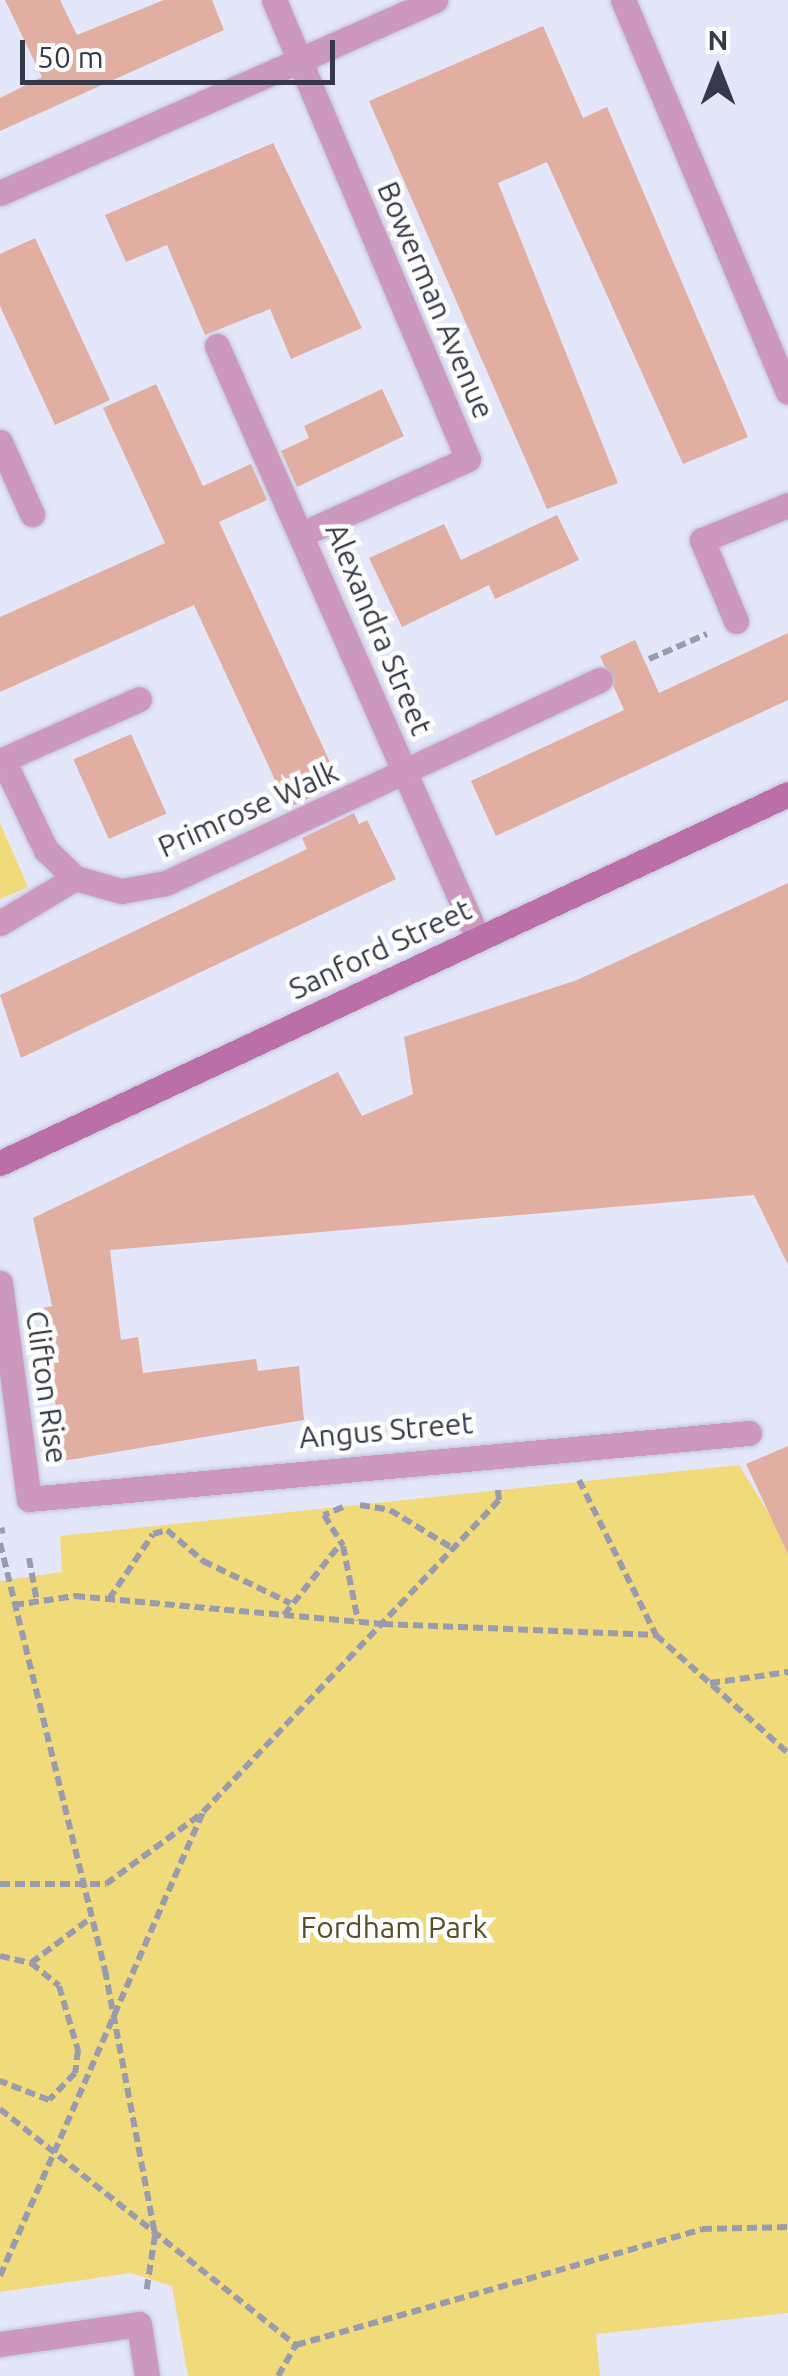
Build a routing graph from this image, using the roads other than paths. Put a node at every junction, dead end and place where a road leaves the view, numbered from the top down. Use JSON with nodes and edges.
{"nodes":[{"id":1,"x":274,"y":0,"type":"edge"},
{"id":2,"x":435,"y":0,"type":"edge"},
{"id":3,"x":623,"y":0,"type":"edge"},
{"id":4,"x":300,"y":60,"type":"junction"},
{"id":5,"x":0,"y":194,"type":"edge"},
{"id":6,"x":776,"y":329,"type":"edge"},
{"id":7,"x":217,"y":346,"type":"dead end"},
{"id":8,"x":788,"y":392,"type":"edge"},
{"id":9,"x":0,"y":442,"type":"edge"},
{"id":10,"x":788,"y":505,"type":"edge"},
{"id":11,"x":32,"y":514,"type":"dead end"},
{"id":12,"x":304,"y":533,"type":"junction"},
{"id":13,"x":736,"y":621,"type":"road end"},
{"id":14,"x":600,"y":680,"type":"dead end"},
{"id":15,"x":139,"y":699,"type":"dead end"},
{"id":16,"x":1,"y":761,"type":"edge"},
{"id":17,"x":405,"y":774,"type":"junction"},
{"id":18,"x":788,"y":794,"type":"edge"},
{"id":19,"x":76,"y":878,"type":"junction"},
{"id":20,"x":0,"y":923,"type":"edge"},
{"id":21,"x":478,"y":939,"type":"junction"},
{"id":22,"x":0,"y":1163,"type":"edge"},
{"id":23,"x":0,"y":1283,"type":"edge"},
{"id":24,"x":749,"y":1433,"type":"dead end"},
{"id":25,"x":29,"y":1499,"type":"joint"},
{"id":26,"x":0,"y":2344,"type":"edge"},
{"id":27,"x":148,"y":2376,"type":"edge"}],
"edges":[{"from":1,"to":4,"type":"street","name":"Bowerman Avenue"},
{"from":2,"to":4,"type":"street"},
{"from":3,"to":6,"type":"street"},
{"from":4,"to":5,"type":"street"},
{"from":4,"to":12,"type":"street","name":"Bowerman Avenue"},
{"from":6,"to":8,"type":"street"},
{"from":7,"to":12,"type":"street","name":"Alexandra Street"},
{"from":9,"to":11,"type":"street"},
{"from":10,"to":13,"type":"street"},
{"from":12,"to":17,"type":"street","name":"Alexandra Street"},
{"from":14,"to":17,"type":"street","name":"Primrose Walk"},
{"from":15,"to":16,"type":"street"},
{"from":16,"to":19,"type":"street"},
{"from":17,"to":19,"type":"street","name":"Primrose Walk"},
{"from":17,"to":21,"type":"street","name":"Alexandra Street"},
{"from":18,"to":21,"type":"main road","name":"Sanford Street"},
{"from":19,"to":20,"type":"street"},
{"from":21,"to":22,"type":"main road","name":"Sanford Street"},
{"from":23,"to":25,"type":"street","name":"Clifton Rise"},
{"from":24,"to":25,"type":"street","name":"Angus Street"},
{"from":26,"to":27,"type":"street"}]}
